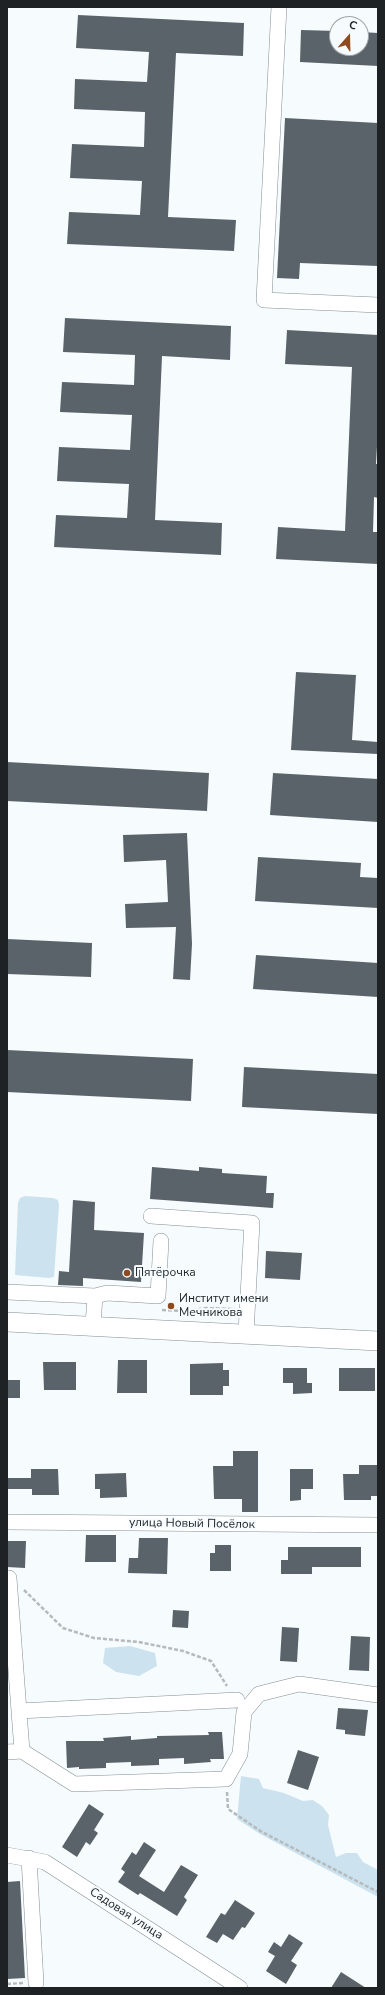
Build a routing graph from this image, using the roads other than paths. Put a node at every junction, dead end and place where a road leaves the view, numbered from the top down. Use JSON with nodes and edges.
{"nodes":[{"id":1,"x":279,"y":7,"type":"edge"},
{"id":2,"x":378,"y":305,"type":"edge"},
{"id":3,"x":151,"y":1216,"type":"dead end"},
{"id":4,"x":161,"y":1240,"type":"dead end"},
{"id":5,"x":7,"y":1292,"type":"edge"},
{"id":6,"x":95,"y":1296,"type":"junction"},
{"id":7,"x":7,"y":1322,"type":"edge"},
{"id":8,"x":93,"y":1326,"type":"junction"},
{"id":9,"x":246,"y":1333,"type":"junction"},
{"id":10,"x":378,"y":1341,"type":"edge"},
{"id":11,"x":7,"y":1522,"type":"edge"},
{"id":12,"x":378,"y":1526,"type":"edge"},
{"id":13,"x":8,"y":1578,"type":"edge"},
{"id":14,"x":378,"y":1694,"type":"edge"},
{"id":15,"x":237,"y":1700,"type":"road end"},
{"id":16,"x":19,"y":1712,"type":"junction"},
{"id":17,"x":14,"y":1751,"type":"edge"},
{"id":18,"x":7,"y":1855,"type":"edge"},
{"id":19,"x":30,"y":1858,"type":"junction"},
{"id":20,"x":36,"y":1983,"type":"dead end"},
{"id":21,"x":240,"y":1988,"type":"edge"}],
"edges":[{"from":1,"to":2,"type":"street"},
{"from":3,"to":9,"type":"street"},
{"from":4,"to":6,"type":"street"},
{"from":5,"to":6,"type":"street"},
{"from":6,"to":8,"type":"street"},
{"from":7,"to":8,"type":"main road"},
{"from":8,"to":9,"type":"main road"},
{"from":9,"to":10,"type":"main road"},
{"from":11,"to":12,"type":"street","name":"улица Новый Посёлок"},
{"from":13,"to":16,"type":"street"},
{"from":14,"to":17,"type":"street"},
{"from":15,"to":16,"type":"street"},
{"from":16,"to":17,"type":"street"},
{"from":18,"to":19,"type":"street","name":"Садовая улица"},
{"from":19,"to":20,"type":"street"},
{"from":19,"to":21,"type":"street","name":"Садовая улица"}]}
